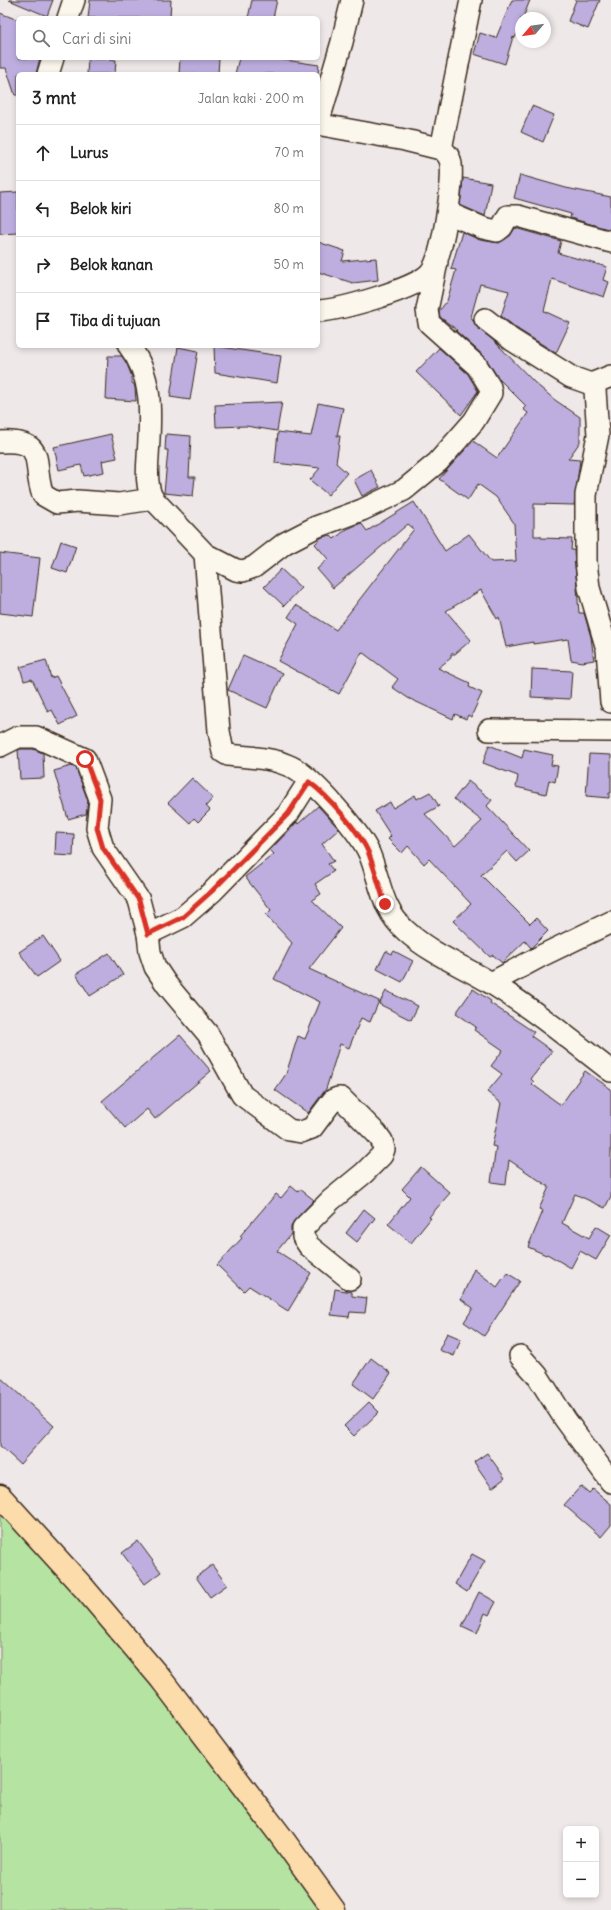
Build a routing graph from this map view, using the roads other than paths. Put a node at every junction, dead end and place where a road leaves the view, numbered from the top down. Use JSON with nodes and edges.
{"nodes":[{"id":1,"x":74,"y":0,"type":"edge"},
{"id":2,"x":471,"y":0,"type":"edge"},
{"id":3,"x":352,"y":1,"type":"edge"},
{"id":4,"x":69,"y":16,"type":"edge"},
{"id":5,"x":53,"y":60,"type":"edge"},
{"id":6,"x":49,"y":72,"type":"edge"},
{"id":7,"x":320,"y":116,"type":"edge"},
{"id":8,"x":320,"y":122,"type":"edge"},
{"id":9,"x":441,"y":149,"type":"junction"},
{"id":10,"x":448,"y":213,"type":"junction"},
{"id":11,"x":611,"y":242,"type":"edge"},
{"id":12,"x":437,"y":262,"type":"junction"},
{"id":13,"x":320,"y":311,"type":"edge"},
{"id":14,"x":485,"y":319,"type":"dead end"},
{"id":15,"x":130,"y":348,"type":"edge"},
{"id":16,"x":611,"y":376,"type":"edge"},
{"id":17,"x":591,"y":384,"type":"junction"},
{"id":18,"x":0,"y":442,"type":"edge"},
{"id":19,"x":153,"y":499,"type":"junction"},
{"id":20,"x":205,"y":554,"type":"junction"},
{"id":21,"x":611,"y":702,"type":"edge"},
{"id":22,"x":489,"y":730,"type":"dead end"},
{"id":23,"x":611,"y":731,"type":"edge"},
{"id":24,"x":0,"y":746,"type":"edge"},
{"id":25,"x":309,"y":782,"type":"junction"},
{"id":26,"x":611,"y":922,"type":"edge"},
{"id":27,"x":148,"y":934,"type":"junction"},
{"id":28,"x":491,"y":983,"type":"junction"},
{"id":29,"x":611,"y":1071,"type":"edge"},
{"id":30,"x":350,"y":1279,"type":"dead end"},
{"id":31,"x":520,"y":1356,"type":"dead end"},
{"id":32,"x":611,"y":1482,"type":"edge"},
{"id":33,"x":0,"y":1496,"type":"edge"},
{"id":34,"x":334,"y":1910,"type":"edge"}],
"edges":[{"from":1,"to":4,"type":"street"},
{"from":2,"to":9,"type":"street"},
{"from":3,"to":7,"type":"street"},
{"from":5,"to":6,"type":"street"},
{"from":8,"to":9,"type":"street"},
{"from":9,"to":10,"type":"street"},
{"from":10,"to":11,"type":"street"},
{"from":10,"to":12,"type":"street"},
{"from":12,"to":13,"type":"street"},
{"from":12,"to":20,"type":"street"},
{"from":14,"to":17,"type":"street"},
{"from":15,"to":19,"type":"street"},
{"from":16,"to":17,"type":"street"},
{"from":17,"to":21,"type":"street"},
{"from":18,"to":19,"type":"street"},
{"from":19,"to":20,"type":"street"},
{"from":20,"to":25,"type":"street"},
{"from":22,"to":23,"type":"street"},
{"from":24,"to":27,"type":"street"},
{"from":25,"to":27,"type":"street"},
{"from":25,"to":28,"type":"street"},
{"from":26,"to":28,"type":"street"},
{"from":27,"to":30,"type":"street"},
{"from":28,"to":29,"type":"street"},
{"from":31,"to":32,"type":"street"},
{"from":33,"to":34,"type":"highway"}]}
